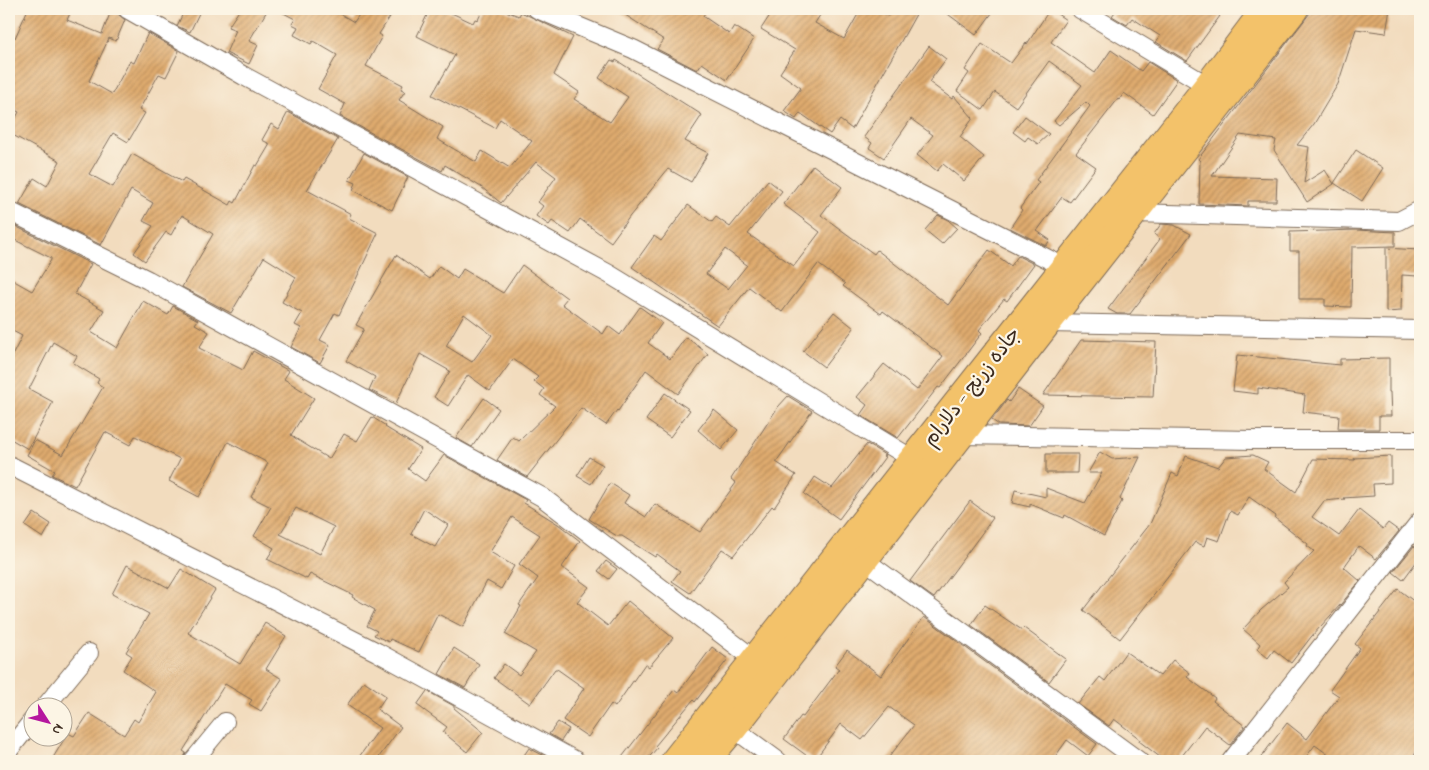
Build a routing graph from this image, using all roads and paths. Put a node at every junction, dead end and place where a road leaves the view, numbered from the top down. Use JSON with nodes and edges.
{"nodes":[{"id":1,"x":127,"y":9,"type":"edge"},
{"id":2,"x":537,"y":9,"type":"edge"},
{"id":3,"x":1080,"y":9,"type":"edge"},
{"id":4,"x":1266,"y":9,"type":"edge"},
{"id":5,"x":1294,"y":9,"type":"edge"},
{"id":6,"x":1208,"y":86,"type":"junction"},
{"id":7,"x":1420,"y":210,"type":"edge"},
{"id":8,"x":9,"y":211,"type":"edge"},
{"id":9,"x":1135,"y":213,"type":"junction"},
{"id":10,"x":1064,"y":267,"type":"junction"},
{"id":11,"x":1047,"y":323,"type":"junction"},
{"id":12,"x":1420,"y":330,"type":"edge"},
{"id":13,"x":960,"y":435,"type":"junction"},
{"id":14,"x":1420,"y":440,"type":"edge"},
{"id":15,"x":914,"y":460,"type":"junction"},
{"id":16,"x":9,"y":465,"type":"edge"},
{"id":17,"x":1420,"y":521,"type":"edge"},
{"id":18,"x":863,"y":559,"type":"junction"},
{"id":19,"x":89,"y":653,"type":"dead end"},
{"id":20,"x":754,"y":659,"type":"junction"},
{"id":21,"x":52,"y":698,"type":"edge"},
{"id":22,"x":225,"y":722,"type":"dead end"},
{"id":23,"x":733,"y":728,"type":"junction"},
{"id":24,"x":22,"y":734,"type":"edge"},
{"id":25,"x":9,"y":750,"type":"edge"},
{"id":26,"x":193,"y":761,"type":"edge"},
{"id":27,"x":576,"y":761,"type":"edge"},
{"id":28,"x":675,"y":761,"type":"edge"},
{"id":29,"x":705,"y":761,"type":"edge"},
{"id":30,"x":778,"y":761,"type":"edge"},
{"id":31,"x":1139,"y":761,"type":"edge"},
{"id":32,"x":1231,"y":761,"type":"edge"}],
"edges":[{"from":1,"to":15,"type":"street"},
{"from":2,"to":10,"type":"street"},
{"from":3,"to":6,"type":"street"},
{"from":4,"to":6,"type":"highway","name":"جاده زرنج - دلارام"},
{"from":5,"to":9,"type":"highway","name":"جاده زرنج - دلارام"},
{"from":6,"to":10,"type":"highway","name":"جاده زرنج - دلارام"},
{"from":7,"to":9,"type":"street"},
{"from":8,"to":20,"type":"street"},
{"from":9,"to":11,"type":"highway","name":"جاده زرنج - دلارام"},
{"from":10,"to":15,"type":"highway","name":"جاده زرنج - دلارام"},
{"from":11,"to":12,"type":"street"},
{"from":11,"to":13,"type":"highway","name":"جاده زرنج - دلارام"},
{"from":13,"to":14,"type":"street"},
{"from":13,"to":18,"type":"highway","name":"جاده زرنج - دلارام"},
{"from":15,"to":20,"type":"highway","name":"جاده زرنج - دلارام"},
{"from":16,"to":27,"type":"street"},
{"from":17,"to":32,"type":"street"},
{"from":18,"to":23,"type":"highway","name":"جاده زرنج - دلارام"},
{"from":18,"to":31,"type":"street"},
{"from":19,"to":21,"type":"street"},
{"from":20,"to":28,"type":"highway","name":"جاده زرنج - دلارام"},
{"from":22,"to":26,"type":"street"},
{"from":23,"to":29,"type":"highway","name":"جاده زرنج - دلارام"},
{"from":23,"to":30,"type":"street"},
{"from":24,"to":25,"type":"street"}]}
